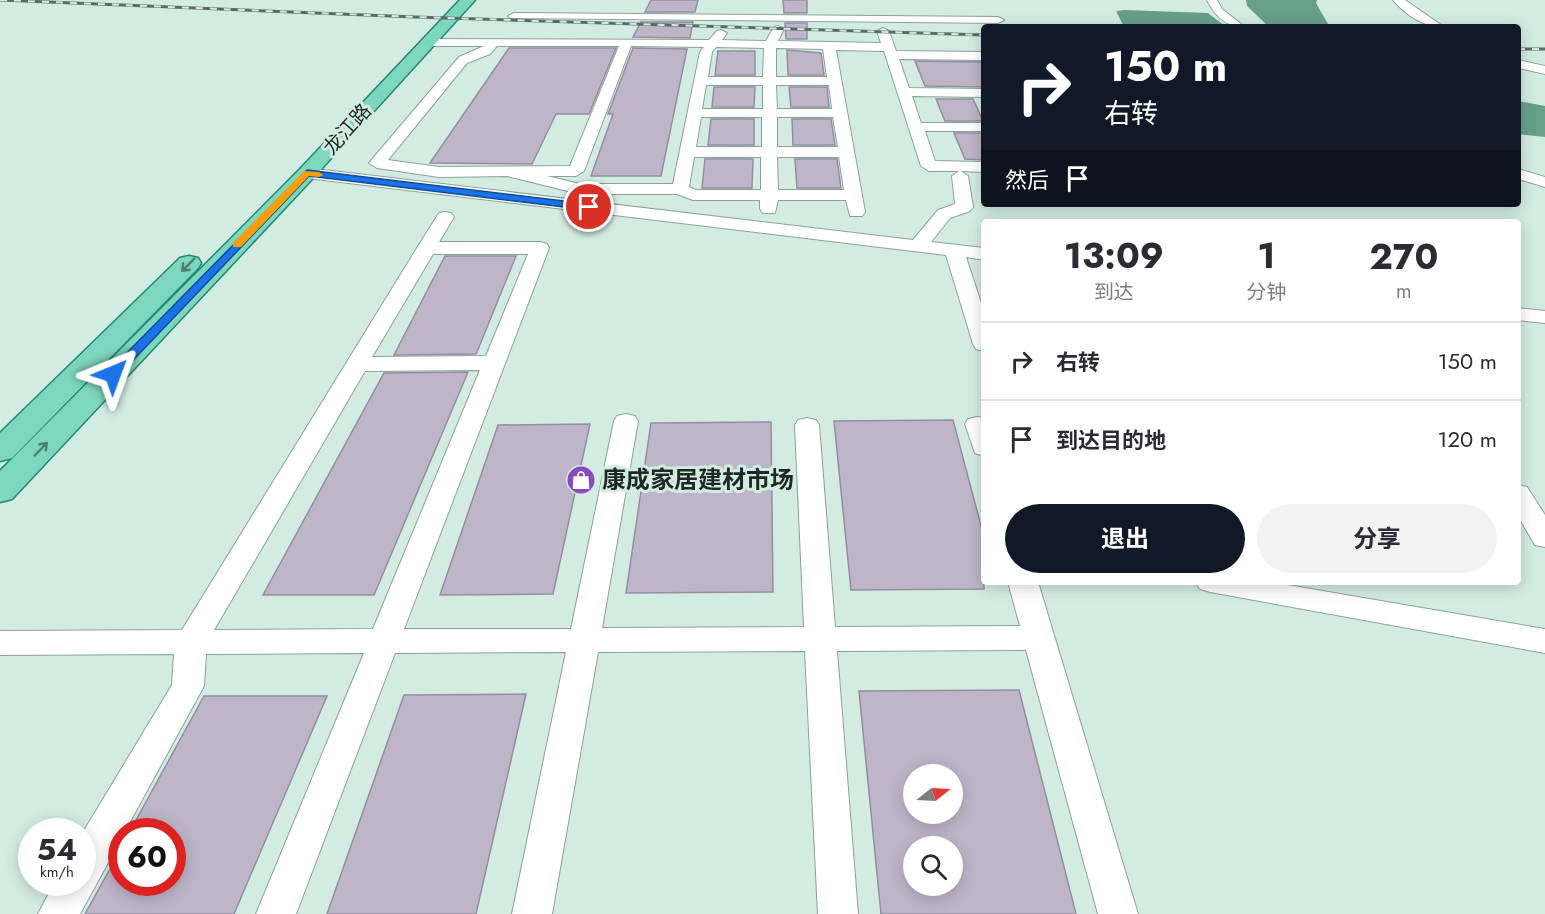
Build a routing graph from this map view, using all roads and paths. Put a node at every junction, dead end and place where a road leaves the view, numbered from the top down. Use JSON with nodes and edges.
{"nodes":[{"id":1,"x":451,"y":0,"type":"edge"},
{"id":2,"x":468,"y":0,"type":"edge"},
{"id":3,"x":526,"y":0,"type":"edge"},
{"id":4,"x":1212,"y":0,"type":"edge"},
{"id":5,"x":1398,"y":0,"type":"edge"},
{"id":6,"x":731,"y":13,"type":"junction"},
{"id":7,"x":514,"y":16,"type":"junction"},
{"id":8,"x":564,"y":16,"type":"junction"},
{"id":9,"x":673,"y":16,"type":"junction"},
{"id":10,"x":783,"y":18,"type":"junction"},
{"id":11,"x":879,"y":19,"type":"junction"},
{"id":12,"x":998,"y":19,"type":"edge"},
{"id":13,"x":615,"y":24,"type":"junction"},
{"id":14,"x":1235,"y":24,"type":"edge"},
{"id":15,"x":1433,"y":24,"type":"edge"},
{"id":16,"x":429,"y":42,"type":"junction"},
{"id":17,"x":493,"y":42,"type":"junction"},
{"id":18,"x":536,"y":42,"type":"junction"},
{"id":19,"x":626,"y":42,"type":"junction"},
{"id":20,"x":655,"y":42,"type":"junction"},
{"id":21,"x":715,"y":44,"type":"junction"},
{"id":22,"x":770,"y":45,"type":"junction"},
{"id":23,"x":829,"y":46,"type":"junction"},
{"id":24,"x":890,"y":51,"type":"junction"},
{"id":25,"x":981,"y":56,"type":"edge"},
{"id":26,"x":1521,"y":57,"type":"edge"},
{"id":27,"x":1545,"y":70,"type":"edge"},
{"id":28,"x":700,"y":81,"type":"junction"},
{"id":29,"x":770,"y":81,"type":"junction"},
{"id":30,"x":835,"y":81,"type":"junction"},
{"id":31,"x":904,"y":92,"type":"junction"},
{"id":32,"x":981,"y":93,"type":"edge"},
{"id":33,"x":694,"y":113,"type":"junction"},
{"id":34,"x":770,"y":113,"type":"junction"},
{"id":35,"x":840,"y":113,"type":"junction"},
{"id":36,"x":916,"y":127,"type":"junction"},
{"id":37,"x":981,"y":127,"type":"edge"},
{"id":38,"x":687,"y":152,"type":"junction"},
{"id":39,"x":769,"y":152,"type":"junction"},
{"id":40,"x":846,"y":152,"type":"junction"},
{"id":41,"x":981,"y":167,"type":"edge"},
{"id":42,"x":509,"y":172,"type":"junction"},
{"id":43,"x":307,"y":173,"type":"junction"},
{"id":44,"x":1521,"y":175,"type":"edge"},
{"id":45,"x":960,"y":176,"type":"dead end"},
{"id":46,"x":1545,"y":182,"type":"edge"},
{"id":47,"x":680,"y":189,"type":"junction"},
{"id":48,"x":769,"y":202,"type":"junction"},
{"id":49,"x":445,"y":218,"type":"dead end"},
{"id":50,"x":918,"y":246,"type":"junction"},
{"id":51,"x":426,"y":248,"type":"junction"},
{"id":52,"x":954,"y":251,"type":"junction"},
{"id":53,"x":981,"y":254,"type":"edge"},
{"id":54,"x":1521,"y":314,"type":"edge"},
{"id":55,"x":1545,"y":316,"type":"edge"},
{"id":56,"x":981,"y":335,"type":"edge"},
{"id":57,"x":494,"y":363,"type":"junction"},
{"id":58,"x":357,"y":364,"type":"junction"},
{"id":59,"x":626,"y":421,"type":"dead end"},
{"id":60,"x":977,"y":424,"type":"dead end"},
{"id":61,"x":807,"y":425,"type":"dead end"},
{"id":62,"x":981,"y":438,"type":"edge"},
{"id":63,"x":0,"y":451,"type":"edge"},
{"id":64,"x":0,"y":491,"type":"edge"},
{"id":65,"x":1521,"y":498,"type":"edge"},
{"id":66,"x":1545,"y":538,"type":"edge"},
{"id":67,"x":1024,"y":585,"type":"edge"},
{"id":68,"x":1242,"y":585,"type":"edge"},
{"id":69,"x":1287,"y":589,"type":"edge"},
{"id":70,"x":1039,"y":638,"type":"junction"},
{"id":71,"x":821,"y":639,"type":"junction"},
{"id":72,"x":584,"y":640,"type":"junction"},
{"id":73,"x":384,"y":641,"type":"junction"},
{"id":74,"x":191,"y":642,"type":"junction"},
{"id":75,"x":1545,"y":642,"type":"edge"},
{"id":76,"x":0,"y":643,"type":"edge"},
{"id":77,"x":96,"y":847,"type":"edge"},
{"id":78,"x":68,"y":896,"type":"edge"},
{"id":79,"x":58,"y":914,"type":"edge"},
{"id":80,"x":276,"y":914,"type":"edge"},
{"id":81,"x":532,"y":914,"type":"edge"},
{"id":82,"x":838,"y":914,"type":"edge"},
{"id":83,"x":1118,"y":914,"type":"edge"}],
"edges":[{"from":1,"to":63,"type":"main road","name":"龙江路","one_way":true},
{"from":2,"to":16,"type":"main road","name":"龙江路"},
{"from":3,"to":7,"type":"street"},
{"from":4,"to":14,"type":"street"},
{"from":5,"to":15,"type":"street"},
{"from":6,"to":9,"type":"street"},
{"from":6,"to":10,"type":"street"},
{"from":6,"to":21,"type":"street"},
{"from":7,"to":8,"type":"street"},
{"from":7,"to":17,"type":"street"},
{"from":8,"to":13,"type":"street"},
{"from":8,"to":18,"type":"street"},
{"from":9,"to":13,"type":"street"},
{"from":9,"to":20,"type":"street"},
{"from":10,"to":11,"type":"street"},
{"from":10,"to":22,"type":"street"},
{"from":11,"to":12,"type":"street"},
{"from":11,"to":24,"type":"street"},
{"from":13,"to":18,"type":"street"},
{"from":13,"to":19,"type":"street"},
{"from":16,"to":17,"type":"street"},
{"from":16,"to":43,"type":"main road","name":"龙江路"},
{"from":17,"to":18,"type":"street"},
{"from":17,"to":42,"type":"street"},
{"from":19,"to":20,"type":"street"},
{"from":19,"to":42,"type":"street"},
{"from":20,"to":21,"type":"street"},
{"from":21,"to":22,"type":"street"},
{"from":21,"to":28,"type":"street"},
{"from":22,"to":23,"type":"street"},
{"from":22,"to":29,"type":"street"},
{"from":23,"to":24,"type":"street"},
{"from":23,"to":30,"type":"street"},
{"from":24,"to":25,"type":"street"},
{"from":24,"to":31,"type":"street"},
{"from":26,"to":27,"type":"street"},
{"from":28,"to":29,"type":"street"},
{"from":28,"to":33,"type":"street"},
{"from":29,"to":30,"type":"street"},
{"from":29,"to":34,"type":"street"},
{"from":30,"to":35,"type":"street"},
{"from":31,"to":32,"type":"street"},
{"from":31,"to":36,"type":"street"},
{"from":33,"to":34,"type":"street"},
{"from":33,"to":38,"type":"street"},
{"from":34,"to":35,"type":"street"},
{"from":34,"to":39,"type":"street"},
{"from":35,"to":40,"type":"street"},
{"from":36,"to":37,"type":"street"},
{"from":36,"to":41,"type":"street"},
{"from":38,"to":39,"type":"street"},
{"from":38,"to":47,"type":"street"},
{"from":39,"to":40,"type":"street"},
{"from":39,"to":48,"type":"street"},
{"from":40,"to":48,"type":"street"},
{"from":42,"to":47,"type":"street"},
{"from":43,"to":50,"type":"street"},
{"from":64,"to":43,"type":"main road","name":"龙江路","one_way":true},
{"from":44,"to":46,"type":"street"},
{"from":45,"to":50,"type":"street"},
{"from":47,"to":48,"type":"street"},
{"from":49,"to":51,"type":"street"},
{"from":50,"to":52,"type":"street"},
{"from":51,"to":57,"type":"street"},
{"from":51,"to":58,"type":"street"},
{"from":52,"to":53,"type":"street"},
{"from":52,"to":56,"type":"street"},
{"from":54,"to":55,"type":"street"},
{"from":57,"to":58,"type":"street"},
{"from":57,"to":73,"type":"street"},
{"from":58,"to":74,"type":"street"},
{"from":59,"to":72,"type":"street"},
{"from":60,"to":62,"type":"street"},
{"from":61,"to":71,"type":"street"},
{"from":65,"to":66,"type":"street"},
{"from":67,"to":70,"type":"street"},
{"from":68,"to":69,"type":"street"},
{"from":69,"to":75,"type":"street"},
{"from":70,"to":71,"type":"street"},
{"from":70,"to":83,"type":"street"},
{"from":71,"to":72,"type":"street"},
{"from":71,"to":82,"type":"street"},
{"from":72,"to":73,"type":"street"},
{"from":72,"to":81,"type":"street"},
{"from":73,"to":74,"type":"street"},
{"from":73,"to":80,"type":"street"},
{"from":74,"to":76,"type":"street"},
{"from":74,"to":77,"type":"street"},
{"from":78,"to":79,"type":"street"}]}
